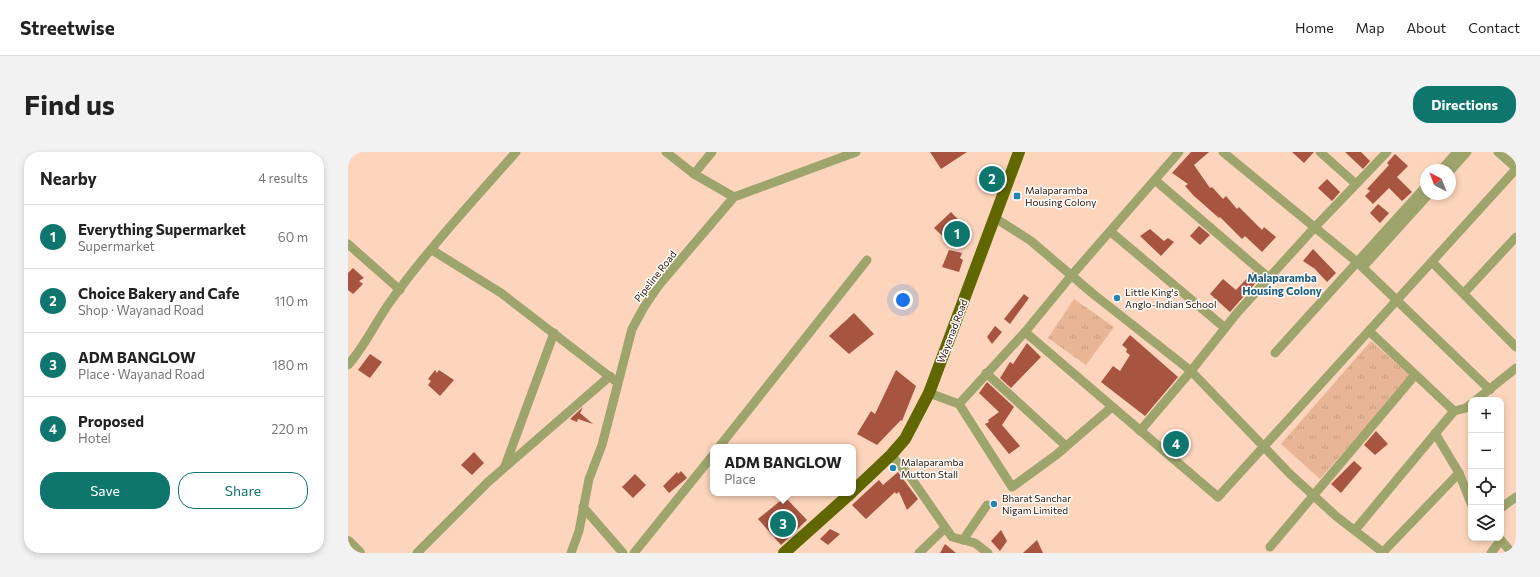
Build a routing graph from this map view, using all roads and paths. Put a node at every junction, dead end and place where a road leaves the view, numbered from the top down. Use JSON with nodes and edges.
{"nodes":[{"id":1,"x":516,"y":152,"type":"edge"},
{"id":2,"x":666,"y":152,"type":"edge"},
{"id":3,"x":712,"y":152,"type":"edge"},
{"id":4,"x":856,"y":152,"type":"edge"},
{"id":5,"x":1019,"y":152,"type":"edge"},
{"id":6,"x":1179,"y":152,"type":"edge"},
{"id":7,"x":1223,"y":152,"type":"edge"},
{"id":8,"x":1320,"y":152,"type":"edge"},
{"id":9,"x":1386,"y":152,"type":"edge"},
{"id":10,"x":1457,"y":152,"type":"edge"},
{"id":11,"x":1467,"y":152,"type":"edge"},
{"id":12,"x":1498,"y":152,"type":"edge"},
{"id":13,"x":1446,"y":164,"type":"edge"},
{"id":14,"x":1456,"y":164,"type":"edge"},
{"id":15,"x":1516,"y":169,"type":"edge"},
{"id":16,"x":694,"y":174,"type":"junction"},
{"id":17,"x":1155,"y":180,"type":"junction"},
{"id":18,"x":1356,"y":184,"type":"junction"},
{"id":19,"x":1420,"y":193,"type":"edge"},
{"id":20,"x":734,"y":197,"type":"junction"},
{"id":21,"x":1423,"y":200,"type":"edge"},
{"id":22,"x":995,"y":218,"type":"junction"},
{"id":23,"x":1315,"y":227,"type":"junction"},
{"id":24,"x":1111,"y":232,"type":"junction"},
{"id":25,"x":1516,"y":237,"type":"edge"},
{"id":26,"x":348,"y":244,"type":"edge"},
{"id":27,"x":432,"y":250,"type":"junction"},
{"id":28,"x":867,"y":260,"type":"dead end"},
{"id":29,"x":1432,"y":262,"type":"junction"},
{"id":30,"x":1360,"y":264,"type":"junction"},
{"id":31,"x":1071,"y":276,"type":"junction"},
{"id":32,"x":1269,"y":278,"type":"junction"},
{"id":33,"x":400,"y":290,"type":"junction"},
{"id":34,"x":1464,"y":293,"type":"junction"},
{"id":35,"x":1397,"y":300,"type":"junction"},
{"id":36,"x":1225,"y":328,"type":"junction"},
{"id":37,"x":1369,"y":331,"type":"junction"},
{"id":38,"x":1025,"y":332,"type":"junction"},
{"id":39,"x":554,"y":333,"type":"junction"},
{"id":40,"x":1516,"y":347,"type":"edge"},
{"id":41,"x":1275,"y":353,"type":"dead end"},
{"id":42,"x":348,"y":365,"type":"edge"},
{"id":43,"x":1516,"y":368,"type":"edge"},
{"id":44,"x":1191,"y":371,"type":"junction"},
{"id":45,"x":986,"y":373,"type":"junction"},
{"id":46,"x":1415,"y":375,"type":"junction"},
{"id":47,"x":610,"y":376,"type":"junction"},
{"id":48,"x":618,"y":384,"type":"junction"},
{"id":49,"x":1490,"y":390,"type":"junction"},
{"id":50,"x":929,"y":393,"type":"junction"},
{"id":51,"x":1480,"y":397,"type":"edge"},
{"id":52,"x":959,"y":404,"type":"junction"},
{"id":53,"x":1468,"y":406,"type":"edge"},
{"id":54,"x":1112,"y":407,"type":"junction"},
{"id":55,"x":1454,"y":411,"type":"junction"},
{"id":56,"x":1140,"y":430,"type":"junction"},
{"id":57,"x":1435,"y":434,"type":"junction"},
{"id":58,"x":722,"y":444,"type":"edge"},
{"id":59,"x":1066,"y":446,"type":"junction"},
{"id":60,"x":1264,"y":447,"type":"junction"},
{"id":61,"x":891,"y":455,"type":"junction"},
{"id":62,"x":710,"y":459,"type":"edge"},
{"id":63,"x":504,"y":467,"type":"junction"},
{"id":64,"x":1459,"y":473,"type":"junction"},
{"id":65,"x":856,"y":488,"type":"edge"},
{"id":66,"x":1313,"y":495,"type":"junction"},
{"id":67,"x":848,"y":496,"type":"edge"},
{"id":68,"x":1468,"y":496,"type":"edge"},
{"id":69,"x":1516,"y":497,"type":"edge"},
{"id":70,"x":986,"y":505,"type":"dead end"},
{"id":71,"x":1504,"y":506,"type":"edge"},
{"id":72,"x":584,"y":507,"type":"junction"},
{"id":73,"x":945,"y":528,"type":"junction"},
{"id":74,"x":1355,"y":530,"type":"junction"},
{"id":75,"x":963,"y":540,"type":"junction"},
{"id":76,"x":1499,"y":541,"type":"edge"},
{"id":77,"x":1502,"y":541,"type":"edge"},
{"id":78,"x":348,"y":542,"type":"edge"},
{"id":79,"x":1270,"y":547,"type":"dead end"},
{"id":80,"x":1384,"y":552,"type":"edge"},
{"id":81,"x":359,"y":553,"type":"edge"},
{"id":82,"x":417,"y":553,"type":"edge"},
{"id":83,"x":571,"y":553,"type":"edge"},
{"id":84,"x":623,"y":553,"type":"edge"},
{"id":85,"x":634,"y":553,"type":"edge"},
{"id":86,"x":784,"y":553,"type":"edge"},
{"id":87,"x":919,"y":553,"type":"edge"},
{"id":88,"x":988,"y":553,"type":"edge"},
{"id":89,"x":1491,"y":553,"type":"edge"},
{"id":90,"x":1512,"y":553,"type":"edge"}],
"edges":[{"from":1,"to":27,"type":"street"},
{"from":2,"to":16,"type":"street"},
{"from":3,"to":16,"type":"street"},
{"from":4,"to":20,"type":"street","name":"Pipeline Road"},
{"from":5,"to":22,"type":"highway","name":"Wayanad Road"},
{"from":6,"to":17,"type":"street"},
{"from":7,"to":23,"type":"street"},
{"from":8,"to":18,"type":"street"},
{"from":9,"to":18,"type":"street"},
{"from":10,"to":13,"type":"street"},
{"from":11,"to":14,"type":"street"},
{"from":12,"to":15,"type":"street"},
{"from":15,"to":29,"type":"street"},
{"from":16,"to":20,"type":"street"},
{"from":17,"to":24,"type":"street"},
{"from":17,"to":32,"type":"street"},
{"from":18,"to":23,"type":"street"},
{"from":19,"to":30,"type":"street"},
{"from":20,"to":48,"type":"street","name":"Pipeline Road"},
{"from":21,"to":30,"type":"street"},
{"from":22,"to":31,"type":"street"},
{"from":22,"to":50,"type":"highway","name":"Wayanad Road"},
{"from":23,"to":30,"type":"street"},
{"from":23,"to":32,"type":"street"},
{"from":24,"to":31,"type":"street"},
{"from":24,"to":36,"type":"street"},
{"from":25,"to":34,"type":"street"},
{"from":26,"to":33,"type":"street"},
{"from":27,"to":33,"type":"street"},
{"from":27,"to":39,"type":"street"},
{"from":28,"to":58,"type":"street"},
{"from":29,"to":34,"type":"street"},
{"from":29,"to":35,"type":"street"},
{"from":30,"to":35,"type":"street"},
{"from":30,"to":41,"type":"street"},
{"from":31,"to":38,"type":"street"},
{"from":31,"to":44,"type":"street"},
{"from":32,"to":36,"type":"street"},
{"from":33,"to":42,"type":"street"},
{"from":34,"to":40,"type":"street"},
{"from":35,"to":37,"type":"street"},
{"from":35,"to":49,"type":"street"},
{"from":36,"to":44,"type":"street"},
{"from":37,"to":46,"type":"street"},
{"from":37,"to":60,"type":"street"},
{"from":38,"to":45,"type":"street"},
{"from":38,"to":54,"type":"street"},
{"from":39,"to":47,"type":"street"},
{"from":39,"to":63,"type":"street"},
{"from":43,"to":49,"type":"street"},
{"from":44,"to":56,"type":"street"},
{"from":44,"to":60,"type":"street"},
{"from":45,"to":52,"type":"street"},
{"from":45,"to":59,"type":"street"},
{"from":46,"to":55,"type":"street"},
{"from":46,"to":66,"type":"street"},
{"from":47,"to":48,"type":"street"},
{"from":47,"to":63,"type":"street"},
{"from":48,"to":72,"type":"street","name":"Pipeline Road"},
{"from":49,"to":51,"type":"street"},
{"from":50,"to":52,"type":"street"},
{"from":50,"to":61,"type":"highway","name":"Wayanad Road"},
{"from":52,"to":59,"type":"street"},
{"from":53,"to":55,"type":"street"},
{"from":54,"to":56,"type":"street"},
{"from":54,"to":59,"type":"street"},
{"from":55,"to":57,"type":"street"},
{"from":56,"to":60,"type":"street"},
{"from":57,"to":64,"type":"street"},
{"from":57,"to":74,"type":"street"},
{"from":60,"to":66,"type":"street"},
{"from":61,"to":65,"type":"highway","name":"Wayanad Road"},
{"from":61,"to":73,"type":"street"},
{"from":62,"to":85,"type":"street"},
{"from":63,"to":82,"type":"street"},
{"from":64,"to":68,"type":"street"},
{"from":64,"to":80,"type":"street"},
{"from":66,"to":74,"type":"street"},
{"from":66,"to":79,"type":"street"},
{"from":67,"to":86,"type":"highway"},
{"from":69,"to":71,"type":"street"},
{"from":70,"to":75,"type":"street"},
{"from":72,"to":83,"type":"street","name":"Pipeline Road"},
{"from":72,"to":84,"type":"street"},
{"from":73,"to":75,"type":"street"},
{"from":73,"to":87,"type":"street"},
{"from":74,"to":80,"type":"street"},
{"from":75,"to":88,"type":"street"},
{"from":76,"to":89,"type":"street"},
{"from":77,"to":90,"type":"street"},
{"from":78,"to":81,"type":"street"}]}
